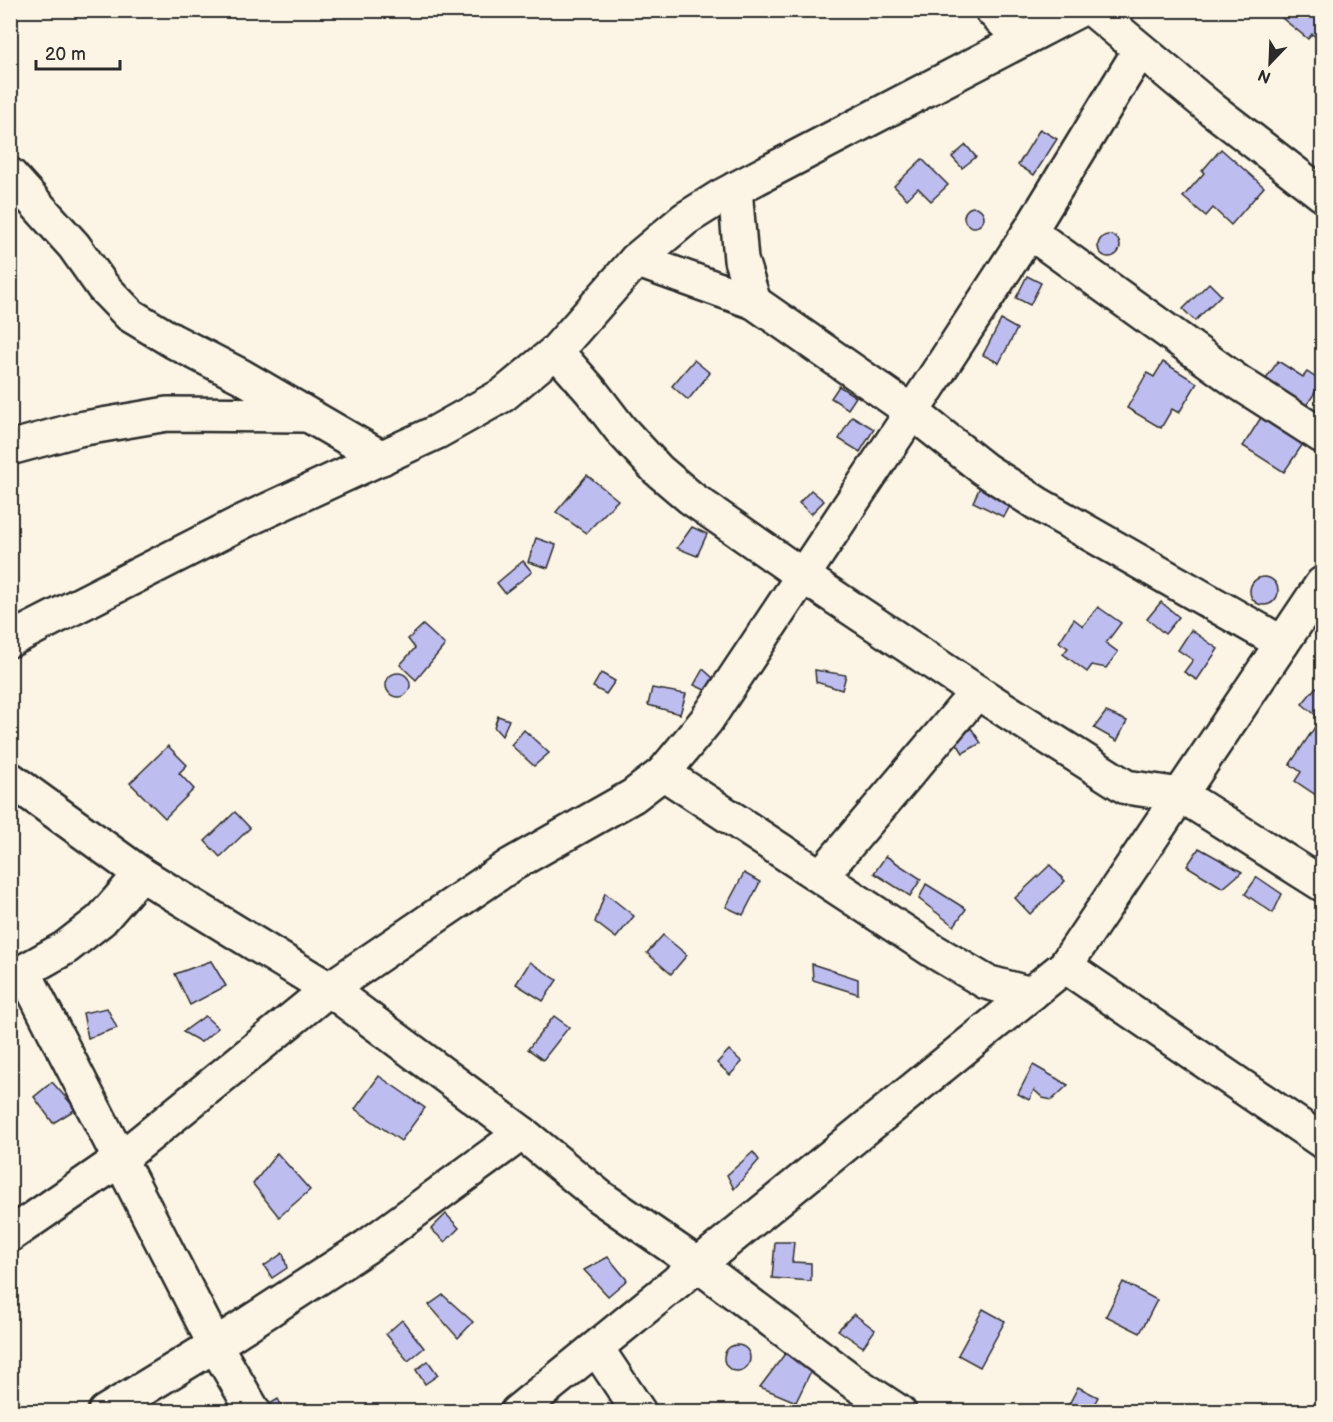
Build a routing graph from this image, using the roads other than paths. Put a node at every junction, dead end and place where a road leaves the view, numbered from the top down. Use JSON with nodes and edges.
{"nodes":[{"id":1,"x":992,"y":10,"type":"edge"},
{"id":2,"x":1079,"y":10,"type":"edge"},
{"id":3,"x":1093,"y":10,"type":"edge"},
{"id":4,"x":1022,"y":40,"type":"junction"},
{"id":5,"x":1140,"y":50,"type":"junction"},
{"id":6,"x":10,"y":175,"type":"edge"},
{"id":7,"x":735,"y":189,"type":"junction"},
{"id":8,"x":1323,"y":194,"type":"edge"},
{"id":9,"x":1028,"y":234,"type":"junction"},
{"id":10,"x":636,"y":260,"type":"junction"},
{"id":11,"x":754,"y":302,"type":"junction"},
{"id":12,"x":556,"y":351,"type":"junction"},
{"id":13,"x":912,"y":412,"type":"junction"},
{"id":14,"x":309,"y":415,"type":"junction"},
{"id":15,"x":1323,"y":436,"type":"edge"},
{"id":16,"x":10,"y":448,"type":"edge"},
{"id":17,"x":382,"y":458,"type":"junction"},
{"id":18,"x":803,"y":576,"type":"junction"},
{"id":19,"x":1323,"y":584,"type":"edge"},
{"id":20,"x":10,"y":640,"type":"edge"},
{"id":21,"x":1282,"y":643,"type":"junction"},
{"id":22,"x":977,"y":692,"type":"junction"},
{"id":23,"x":663,"y":773,"type":"junction"},
{"id":24,"x":10,"y":779,"type":"edge"},
{"id":25,"x":1181,"y":795,"type":"junction"},
{"id":26,"x":141,"y":874,"type":"junction"},
{"id":27,"x":821,"y":876,"type":"junction"},
{"id":28,"x":1323,"y":884,"type":"edge"},
{"id":29,"x":1065,"y":966,"type":"junction"},
{"id":30,"x":17,"y":976,"type":"edge"},
{"id":31,"x":329,"y":989,"type":"junction"},
{"id":32,"x":1031,"y":994,"type":"junction"},
{"id":33,"x":522,"y":1133,"type":"junction"},
{"id":34,"x":1323,"y":1141,"type":"edge"},
{"id":35,"x":119,"y":1160,"type":"junction"},
{"id":36,"x":10,"y":1235,"type":"edge"},
{"id":37,"x":697,"y":1264,"type":"junction"},
{"id":38,"x":215,"y":1345,"type":"junction"},
{"id":39,"x":597,"y":1349,"type":"junction"},
{"id":40,"x":105,"y":1412,"type":"edge"},
{"id":41,"x":254,"y":1412,"type":"edge"},
{"id":42,"x":517,"y":1412,"type":"edge"},
{"id":43,"x":639,"y":1412,"type":"edge"},
{"id":44,"x":899,"y":1412,"type":"edge"}],
"edges":[{"from":1,"to":4,"type":"street"},
{"from":2,"to":4,"type":"street"},
{"from":3,"to":5,"type":"street"},
{"from":4,"to":7,"type":"street"},
{"from":5,"to":8,"type":"street"},
{"from":5,"to":9,"type":"street"},
{"from":6,"to":14,"type":"street"},
{"from":7,"to":10,"type":"street"},
{"from":7,"to":11,"type":"street"},
{"from":9,"to":13,"type":"street"},
{"from":9,"to":15,"type":"street"},
{"from":10,"to":11,"type":"street"},
{"from":10,"to":12,"type":"street"},
{"from":11,"to":13,"type":"street"},
{"from":12,"to":17,"type":"street"},
{"from":12,"to":18,"type":"street"},
{"from":13,"to":18,"type":"street"},
{"from":13,"to":21,"type":"street"},
{"from":14,"to":16,"type":"street"},
{"from":14,"to":17,"type":"street"},
{"from":17,"to":20,"type":"street"},
{"from":18,"to":22,"type":"street"},
{"from":18,"to":23,"type":"street"},
{"from":19,"to":21,"type":"street"},
{"from":21,"to":25,"type":"street"},
{"from":22,"to":25,"type":"street"},
{"from":22,"to":27,"type":"street"},
{"from":23,"to":27,"type":"street"},
{"from":23,"to":31,"type":"street"},
{"from":24,"to":26,"type":"street"},
{"from":25,"to":28,"type":"street"},
{"from":25,"to":29,"type":"street"},
{"from":26,"to":30,"type":"street"},
{"from":26,"to":31,"type":"street"},
{"from":27,"to":32,"type":"street"},
{"from":29,"to":32,"type":"street"},
{"from":29,"to":34,"type":"street"},
{"from":30,"to":35,"type":"street"},
{"from":31,"to":33,"type":"street"},
{"from":31,"to":35,"type":"street"},
{"from":32,"to":37,"type":"street"},
{"from":33,"to":37,"type":"street"},
{"from":33,"to":38,"type":"street"},
{"from":35,"to":36,"type":"street"},
{"from":35,"to":38,"type":"street"},
{"from":37,"to":39,"type":"street"},
{"from":37,"to":44,"type":"street"},
{"from":38,"to":40,"type":"street"},
{"from":38,"to":41,"type":"street"},
{"from":39,"to":42,"type":"street"},
{"from":39,"to":43,"type":"street"}]}
